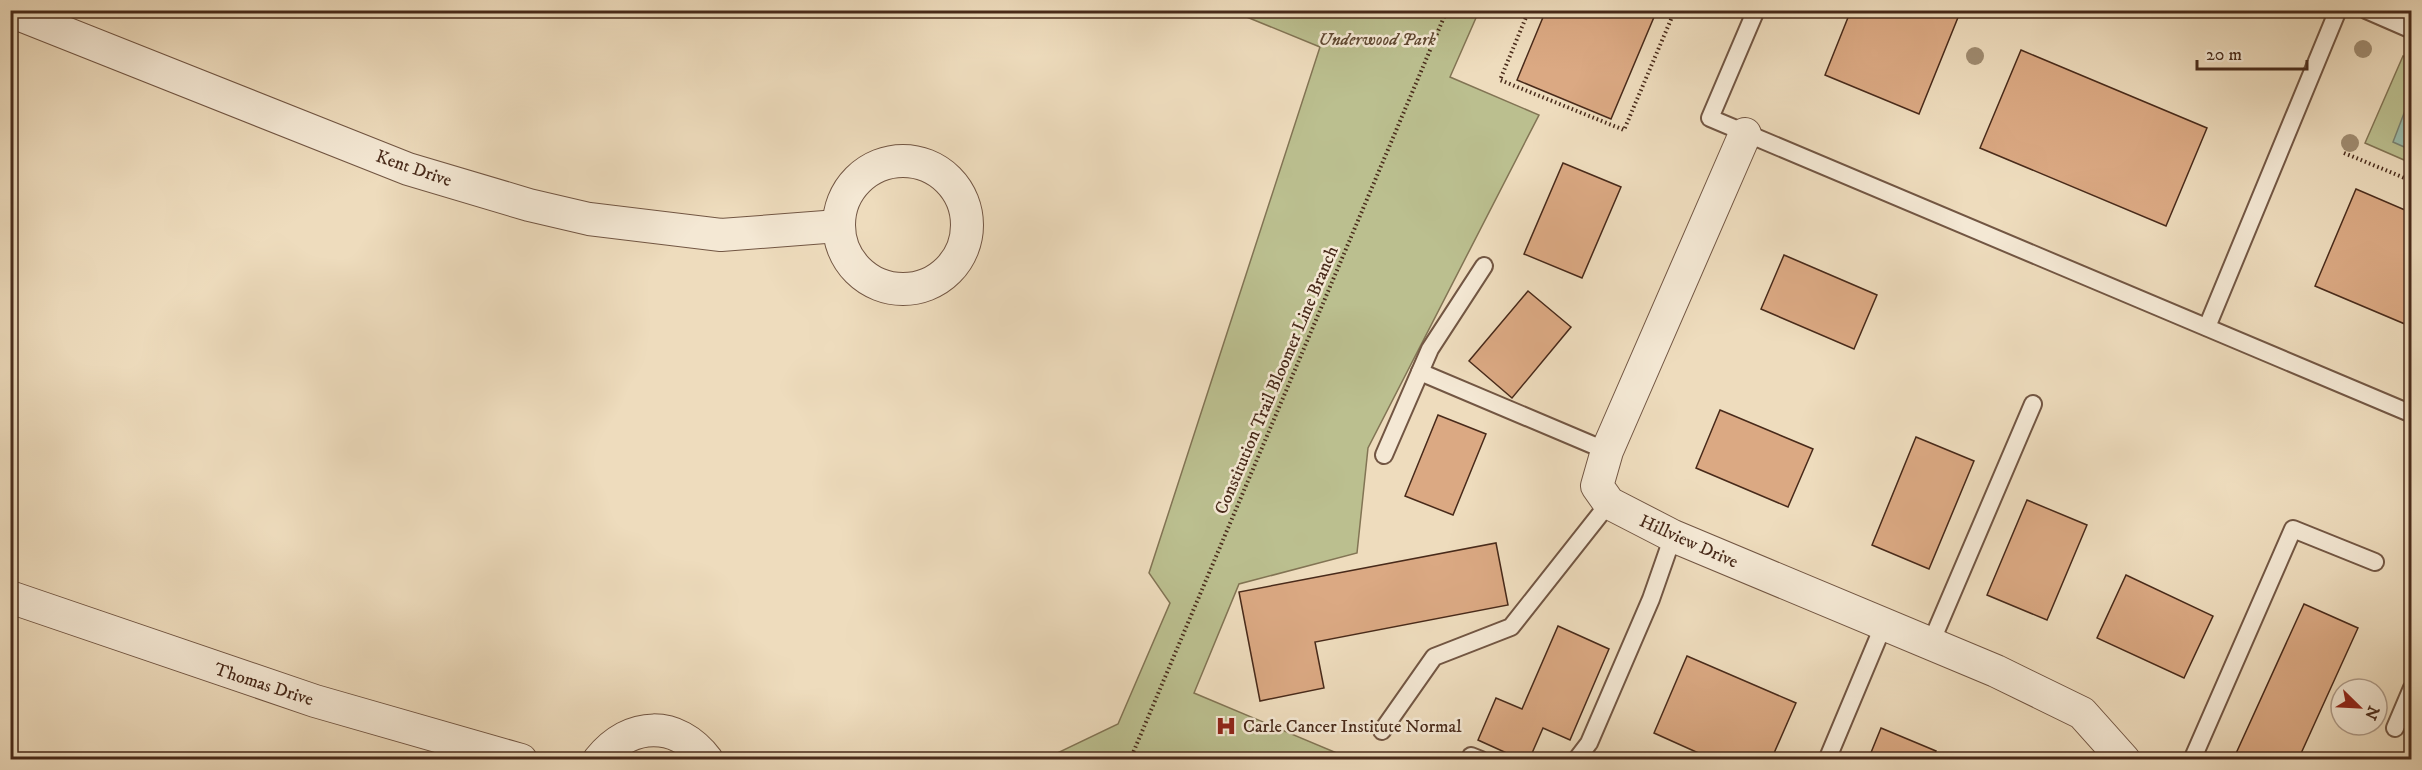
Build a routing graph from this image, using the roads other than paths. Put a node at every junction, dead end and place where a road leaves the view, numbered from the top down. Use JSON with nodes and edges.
{"nodes":[{"id":1,"x":1756,"y":10,"type":"edge"},
{"id":2,"x":2338,"y":10,"type":"edge"},
{"id":3,"x":2366,"y":10,"type":"edge"},
{"id":4,"x":10,"y":11,"type":"edge"},
{"id":5,"x":2412,"y":30,"type":"edge"},
{"id":6,"x":1745,"y":134,"type":"junction"},
{"id":7,"x":838,"y":226,"type":"junction"},
{"id":8,"x":1484,"y":267,"type":"dead end"},
{"id":9,"x":2207,"y":327,"type":"junction"},
{"id":10,"x":1420,"y":372,"type":"junction"},
{"id":11,"x":2033,"y":404,"type":"dead end"},
{"id":12,"x":2412,"y":414,"type":"edge"},
{"id":13,"x":1607,"y":451,"type":"junction"},
{"id":14,"x":1384,"y":455,"type":"dead end"},
{"id":15,"x":1609,"y":503,"type":"junction"},
{"id":16,"x":1673,"y":536,"type":"junction"},
{"id":17,"x":2375,"y":562,"type":"dead end"},
{"id":18,"x":10,"y":597,"type":"edge"},
{"id":19,"x":1884,"y":624,"type":"junction"},
{"id":20,"x":1930,"y":645,"type":"junction"},
{"id":21,"x":2412,"y":688,"type":"edge"},
{"id":22,"x":2395,"y":728,"type":"dead end"},
{"id":23,"x":1382,"y":731,"type":"dead end"},
{"id":24,"x":521,"y":759,"type":"edge"},
{"id":25,"x":599,"y":759,"type":"edge"},
{"id":26,"x":707,"y":759,"type":"edge"},
{"id":27,"x":1576,"y":759,"type":"edge"},
{"id":28,"x":1827,"y":759,"type":"edge"},
{"id":29,"x":2124,"y":759,"type":"edge"},
{"id":30,"x":2192,"y":759,"type":"edge"}],
"edges":[{"from":1,"to":6,"type":"lane"},
{"from":2,"to":9,"type":"lane"},
{"from":3,"to":5,"type":"lane"},
{"from":4,"to":7,"type":"street","name":"Kent Drive"},
{"from":6,"to":9,"type":"lane"},
{"from":6,"to":13,"type":"street"},
{"from":7,"to":7,"type":"street"},
{"from":8,"to":10,"type":"lane"},
{"from":9,"to":12,"type":"lane"},
{"from":10,"to":13,"type":"lane"},
{"from":10,"to":14,"type":"lane"},
{"from":11,"to":20,"type":"lane"},
{"from":13,"to":15,"type":"street"},
{"from":15,"to":16,"type":"street","name":"Hillview Drive"},
{"from":15,"to":23,"type":"lane"},
{"from":16,"to":19,"type":"street","name":"Hillview Drive"},
{"from":16,"to":27,"type":"lane"},
{"from":17,"to":30,"type":"lane"},
{"from":18,"to":24,"type":"street","name":"Thomas Drive"},
{"from":19,"to":20,"type":"street","name":"Hillview Drive"},
{"from":19,"to":28,"type":"lane"},
{"from":20,"to":29,"type":"street","name":"Hillview Drive"},
{"from":21,"to":22,"type":"lane"},
{"from":25,"to":26,"type":"street"}]}
